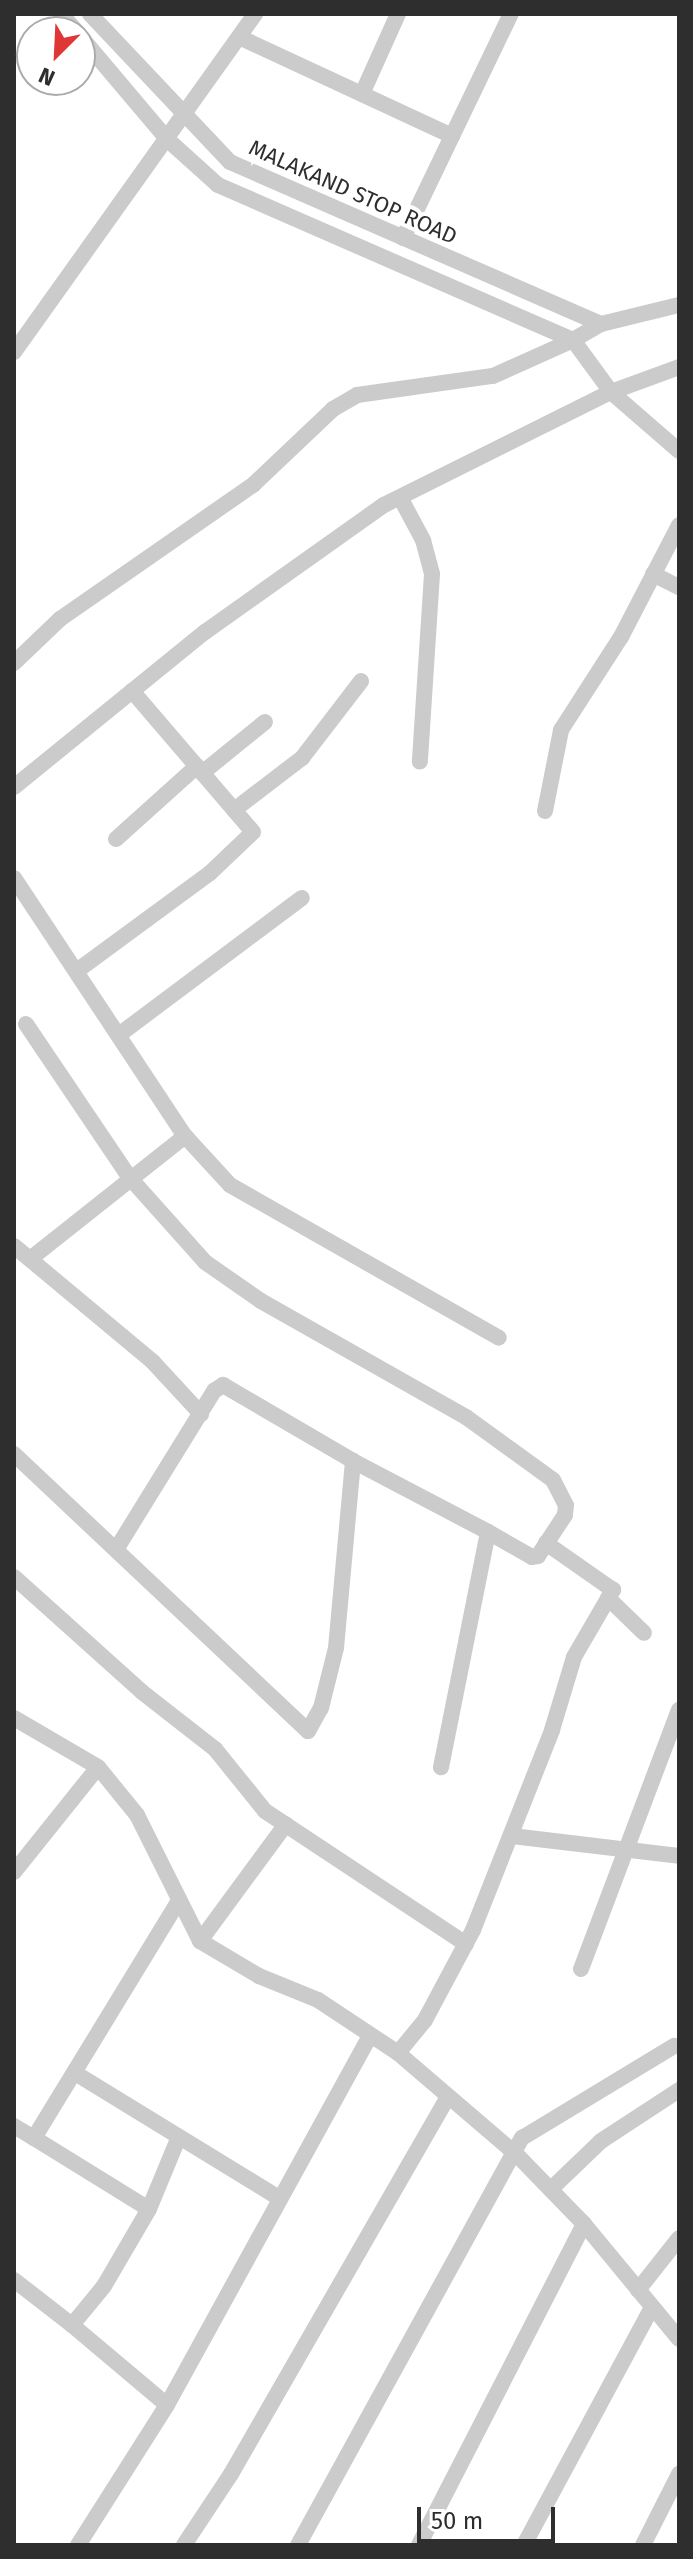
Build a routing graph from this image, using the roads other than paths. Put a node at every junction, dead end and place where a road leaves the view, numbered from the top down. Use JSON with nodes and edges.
{"nodes":[{"id":1,"x":90,"y":14,"type":"edge"},
{"id":2,"x":255,"y":14,"type":"edge"},
{"id":3,"x":398,"y":14,"type":"edge"},
{"id":4,"x":511,"y":14,"type":"edge"},
{"id":5,"x":239,"y":37,"type":"junction"},
{"id":6,"x":96,"y":55,"type":"edge"},
{"id":7,"x":362,"y":94,"type":"junction"},
{"id":8,"x":186,"y":115,"type":"junction"},
{"id":9,"x":452,"y":136,"type":"junction"},
{"id":10,"x":168,"y":140,"type":"junction"},
{"id":11,"x":403,"y":238,"type":"junction"},
{"id":12,"x":679,"y":305,"type":"edge"},
{"id":13,"x":601,"y":324,"type":"junction"},
{"id":14,"x":573,"y":340,"type":"junction"},
{"id":15,"x":14,"y":352,"type":"edge"},
{"id":16,"x":679,"y":367,"type":"edge"},
{"id":17,"x":611,"y":392,"type":"junction"},
{"id":18,"x":679,"y":451,"type":"edge"},
{"id":19,"x":401,"y":499,"type":"junction"},
{"id":20,"x":679,"y":525,"type":"edge"},
{"id":21,"x":653,"y":574,"type":"junction"},
{"id":22,"x":679,"y":587,"type":"edge"},
{"id":23,"x":14,"y":663,"type":"edge"},
{"id":24,"x":361,"y":681,"type":"dead end"},
{"id":25,"x":132,"y":691,"type":"junction"},
{"id":26,"x":265,"y":722,"type":"dead end"},
{"id":27,"x":420,"y":762,"type":"dead end"},
{"id":28,"x":199,"y":770,"type":"junction"},
{"id":29,"x":14,"y":787,"type":"edge"},
{"id":30,"x":234,"y":810,"type":"junction"},
{"id":31,"x":545,"y":811,"type":"dead end"},
{"id":32,"x":116,"y":839,"type":"dead end"},
{"id":33,"x":14,"y":878,"type":"edge"},
{"id":34,"x":302,"y":898,"type":"dead end"},
{"id":35,"x":78,"y":970,"type":"junction"},
{"id":36,"x":26,"y":1024,"type":"dead end"},
{"id":37,"x":120,"y":1034,"type":"junction"},
{"id":38,"x":185,"y":1136,"type":"junction"},
{"id":39,"x":130,"y":1178,"type":"junction"},
{"id":40,"x":14,"y":1246,"type":"edge"},
{"id":41,"x":30,"y":1259,"type":"junction"},
{"id":42,"x":499,"y":1338,"type":"dead end"},
{"id":43,"x":201,"y":1414,"type":"junction"},
{"id":44,"x":14,"y":1454,"type":"edge"},
{"id":45,"x":353,"y":1461,"type":"junction"},
{"id":46,"x":488,"y":1532,"type":"junction"},
{"id":47,"x":546,"y":1543,"type":"junction"},
{"id":48,"x":117,"y":1548,"type":"junction"},
{"id":49,"x":14,"y":1577,"type":"edge"},
{"id":50,"x":608,"y":1598,"type":"junction"},
{"id":51,"x":644,"y":1633,"type":"dead end"},
{"id":52,"x":679,"y":1710,"type":"edge"},
{"id":53,"x":14,"y":1718,"type":"edge"},
{"id":54,"x":98,"y":1767,"type":"junction"},
{"id":55,"x":441,"y":1767,"type":"dead end"},
{"id":56,"x":286,"y":1824,"type":"junction"},
{"id":57,"x":512,"y":1836,"type":"junction"},
{"id":58,"x":625,"y":1850,"type":"junction"},
{"id":59,"x":679,"y":1856,"type":"edge"},
{"id":60,"x":14,"y":1872,"type":"edge"},
{"id":61,"x":178,"y":1902,"type":"junction"},
{"id":62,"x":200,"y":1941,"type":"junction"},
{"id":63,"x":466,"y":1944,"type":"junction"},
{"id":64,"x":581,"y":1969,"type":"dead end"},
{"id":65,"x":370,"y":2036,"type":"junction"},
{"id":66,"x":674,"y":2046,"type":"dead end"},
{"id":67,"x":398,"y":2053,"type":"junction"},
{"id":68,"x":75,"y":2073,"type":"junction"},
{"id":69,"x":679,"y":2090,"type":"edge"},
{"id":70,"x":448,"y":2097,"type":"junction"},
{"id":71,"x":14,"y":2126,"type":"edge"},
{"id":72,"x":34,"y":2138,"type":"junction"},
{"id":73,"x":178,"y":2139,"type":"junction"},
{"id":74,"x":517,"y":2155,"type":"junction"},
{"id":75,"x":551,"y":2189,"type":"junction"},
{"id":76,"x":279,"y":2198,"type":"junction"},
{"id":77,"x":149,"y":2209,"type":"junction"},
{"id":78,"x":584,"y":2224,"type":"junction"},
{"id":79,"x":679,"y":2238,"type":"edge"},
{"id":80,"x":14,"y":2280,"type":"edge"},
{"id":81,"x":638,"y":2290,"type":"junction"},
{"id":82,"x":652,"y":2307,"type":"junction"},
{"id":83,"x":72,"y":2325,"type":"junction"},
{"id":84,"x":679,"y":2339,"type":"edge"},
{"id":85,"x":167,"y":2405,"type":"junction"},
{"id":86,"x":679,"y":2474,"type":"edge"},
{"id":87,"x":78,"y":2545,"type":"edge"},
{"id":88,"x":184,"y":2545,"type":"edge"},
{"id":89,"x":298,"y":2545,"type":"edge"},
{"id":90,"x":419,"y":2545,"type":"edge"},
{"id":91,"x":524,"y":2545,"type":"edge"},
{"id":92,"x":643,"y":2545,"type":"edge"}],
"edges":[{"from":1,"to":8,"type":"street","name":"MALAKAND STOP ROAD"},
{"from":2,"to":5,"type":"street"},
{"from":3,"to":7,"type":"street"},
{"from":4,"to":9,"type":"street"},
{"from":5,"to":7,"type":"street"},
{"from":5,"to":8,"type":"street"},
{"from":6,"to":10,"type":"street"},
{"from":7,"to":9,"type":"street"},
{"from":8,"to":10,"type":"street"},
{"from":8,"to":11,"type":"street","name":"MALAKAND STOP ROAD"},
{"from":9,"to":11,"type":"street"},
{"from":10,"to":14,"type":"street"},
{"from":10,"to":15,"type":"street"},
{"from":11,"to":13,"type":"street","name":"MALAKAND STOP ROAD"},
{"from":12,"to":13,"type":"street"},
{"from":13,"to":14,"type":"street"},
{"from":14,"to":17,"type":"street"},
{"from":14,"to":23,"type":"street"},
{"from":16,"to":17,"type":"street"},
{"from":17,"to":18,"type":"street"},
{"from":17,"to":19,"type":"street"},
{"from":19,"to":25,"type":"street"},
{"from":19,"to":27,"type":"street"},
{"from":20,"to":21,"type":"street"},
{"from":21,"to":22,"type":"street"},
{"from":21,"to":31,"type":"street"},
{"from":24,"to":30,"type":"street"},
{"from":25,"to":28,"type":"street"},
{"from":25,"to":29,"type":"street"},
{"from":26,"to":28,"type":"street"},
{"from":28,"to":30,"type":"street"},
{"from":28,"to":32,"type":"street"},
{"from":30,"to":35,"type":"street"},
{"from":33,"to":35,"type":"street"},
{"from":34,"to":37,"type":"street"},
{"from":35,"to":37,"type":"street"},
{"from":36,"to":39,"type":"street"},
{"from":37,"to":38,"type":"street"},
{"from":38,"to":39,"type":"street"},
{"from":38,"to":42,"type":"street"},
{"from":39,"to":41,"type":"street"},
{"from":39,"to":47,"type":"street"},
{"from":40,"to":41,"type":"street"},
{"from":41,"to":43,"type":"street"},
{"from":43,"to":45,"type":"street"},
{"from":43,"to":48,"type":"street"},
{"from":44,"to":48,"type":"street"},
{"from":45,"to":46,"type":"street"},
{"from":45,"to":48,"type":"street"},
{"from":46,"to":47,"type":"street"},
{"from":46,"to":55,"type":"street"},
{"from":47,"to":50,"type":"street"},
{"from":49,"to":56,"type":"street"},
{"from":50,"to":51,"type":"street"},
{"from":50,"to":57,"type":"street"},
{"from":52,"to":58,"type":"street"},
{"from":53,"to":54,"type":"street"},
{"from":54,"to":60,"type":"street"},
{"from":54,"to":61,"type":"street"},
{"from":56,"to":62,"type":"street"},
{"from":56,"to":63,"type":"street"},
{"from":57,"to":58,"type":"street"},
{"from":57,"to":63,"type":"street"},
{"from":58,"to":59,"type":"street"},
{"from":58,"to":64,"type":"street"},
{"from":61,"to":62,"type":"street"},
{"from":61,"to":68,"type":"street"},
{"from":62,"to":65,"type":"street"},
{"from":63,"to":67,"type":"street"},
{"from":65,"to":67,"type":"street"},
{"from":65,"to":76,"type":"street"},
{"from":66,"to":74,"type":"street"},
{"from":67,"to":70,"type":"street"},
{"from":68,"to":72,"type":"street"},
{"from":68,"to":73,"type":"street"},
{"from":69,"to":75,"type":"street"},
{"from":70,"to":74,"type":"street"},
{"from":70,"to":88,"type":"street"},
{"from":71,"to":72,"type":"street"},
{"from":72,"to":77,"type":"street"},
{"from":73,"to":76,"type":"street"},
{"from":73,"to":77,"type":"street"},
{"from":74,"to":75,"type":"street"},
{"from":74,"to":89,"type":"street"},
{"from":75,"to":78,"type":"street"},
{"from":76,"to":85,"type":"street"},
{"from":77,"to":83,"type":"street"},
{"from":78,"to":81,"type":"street"},
{"from":78,"to":90,"type":"street"},
{"from":79,"to":81,"type":"street"},
{"from":80,"to":83,"type":"street"},
{"from":81,"to":82,"type":"street"},
{"from":82,"to":84,"type":"street"},
{"from":82,"to":91,"type":"street"},
{"from":83,"to":85,"type":"street"},
{"from":85,"to":87,"type":"street"},
{"from":86,"to":92,"type":"street"}]}
